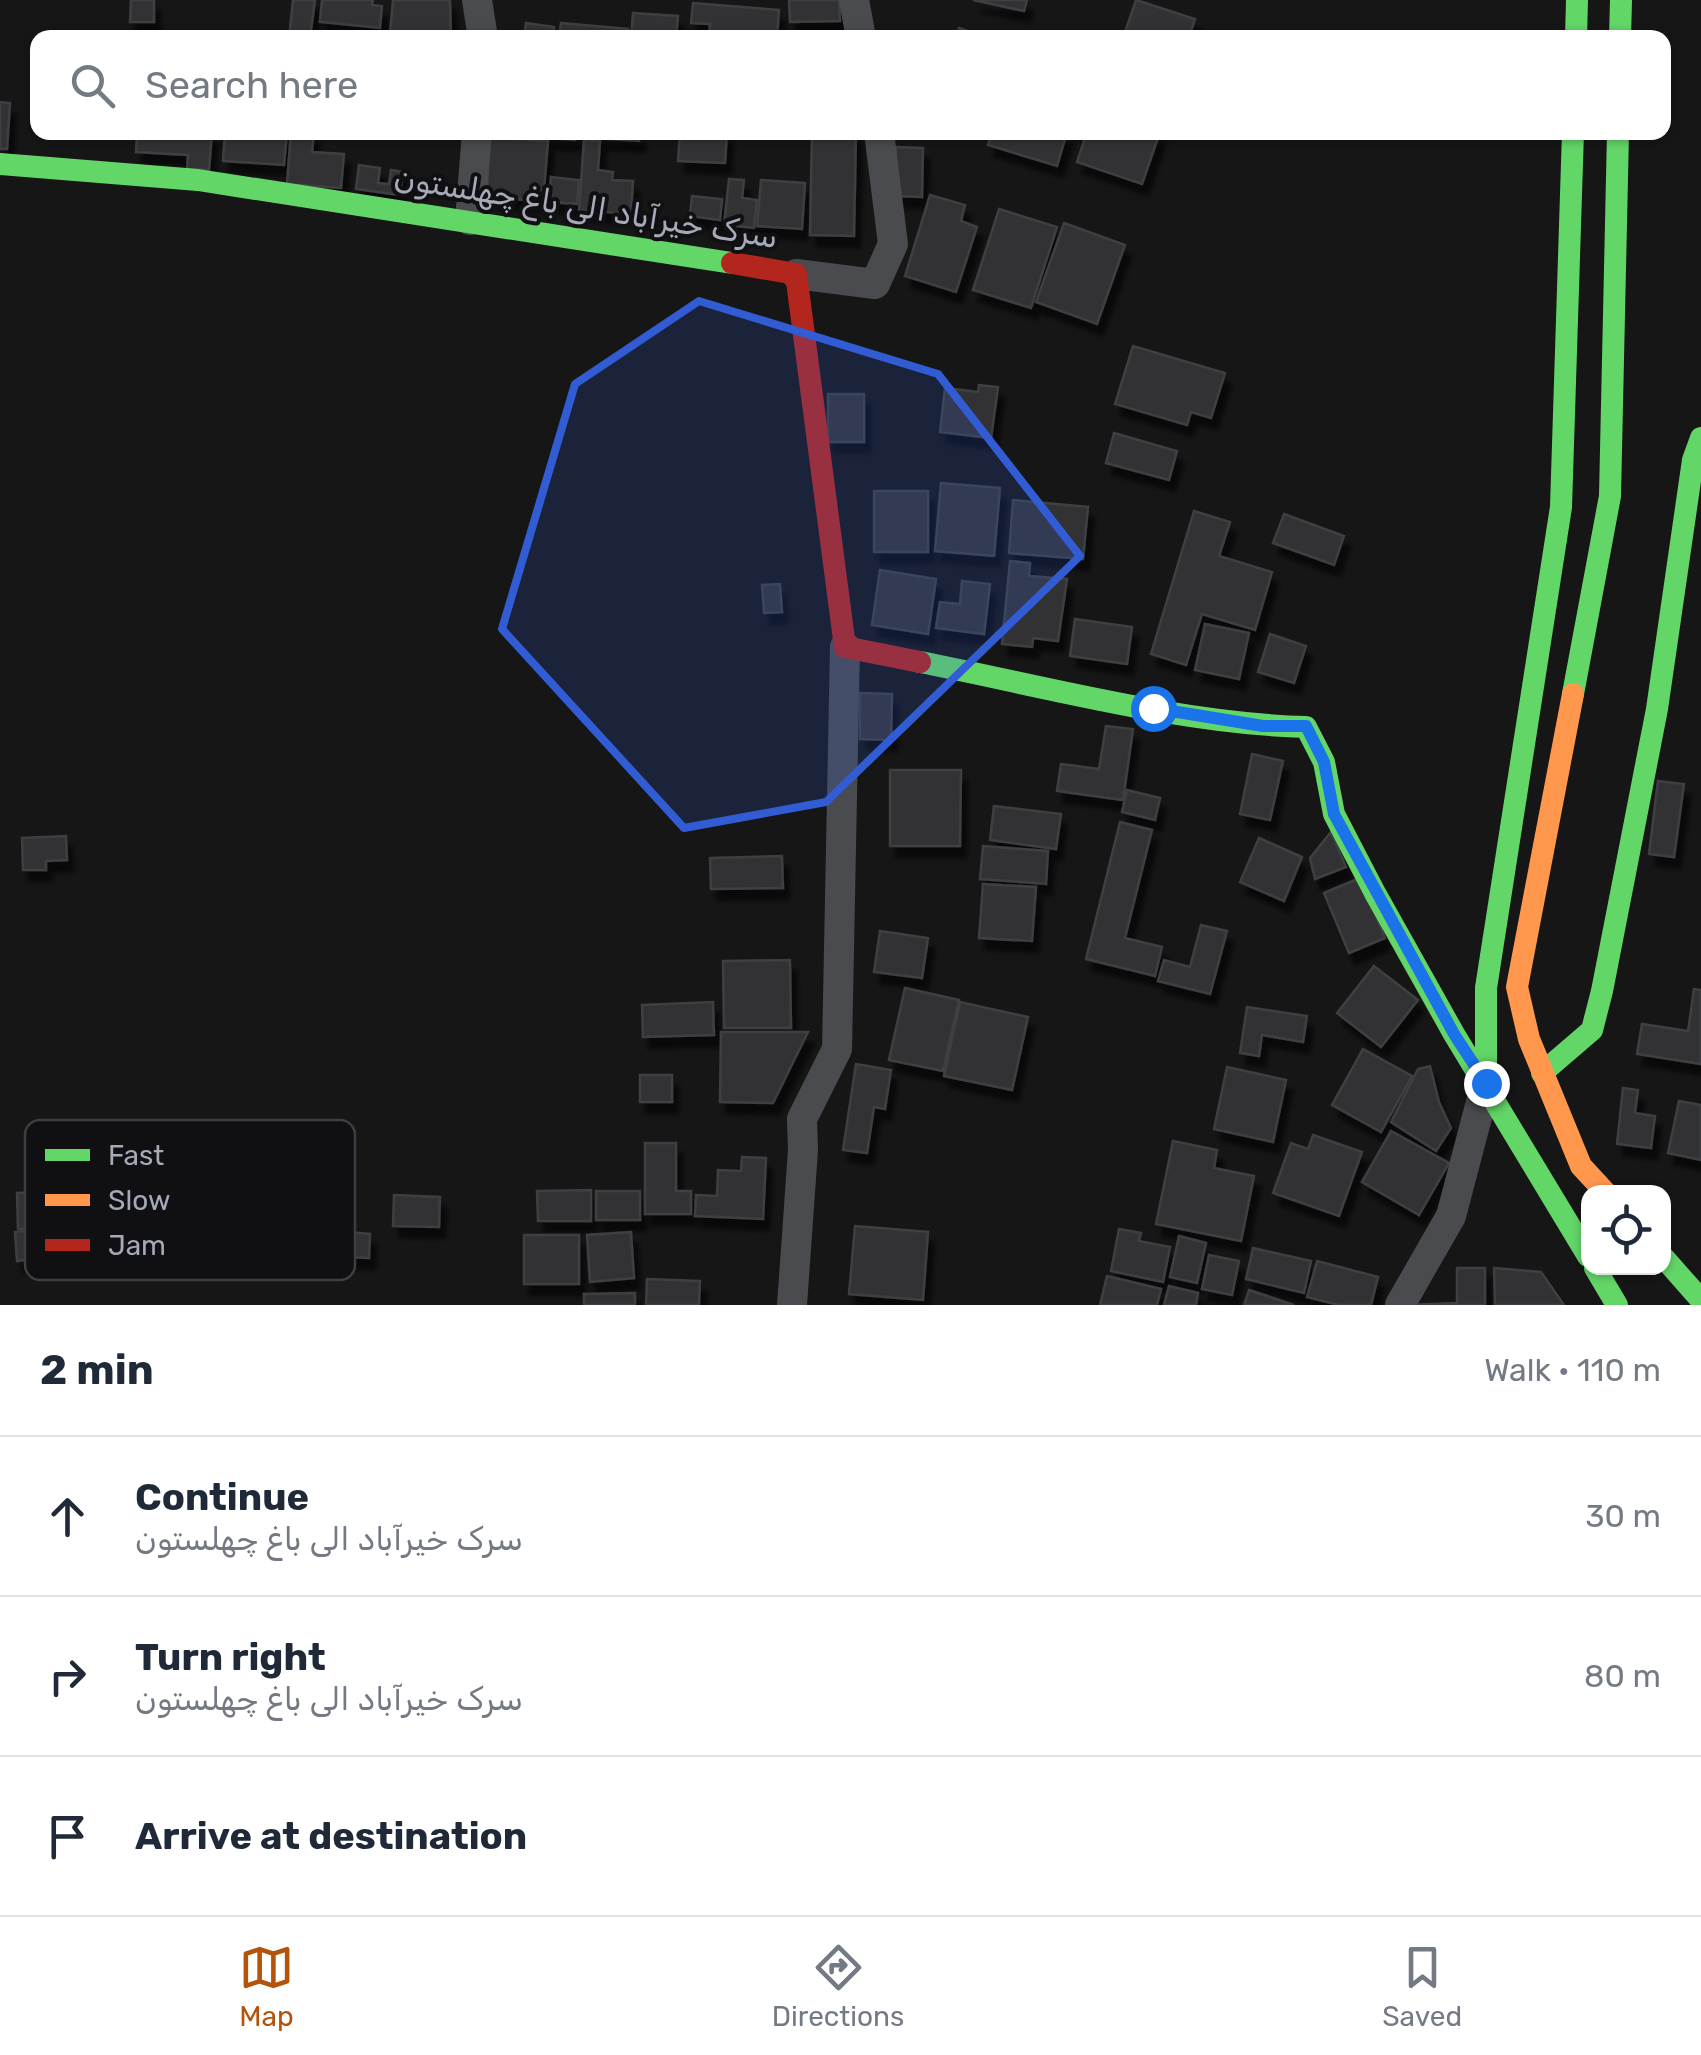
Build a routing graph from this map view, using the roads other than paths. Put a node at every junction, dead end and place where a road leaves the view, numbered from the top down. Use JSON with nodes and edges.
{"nodes":[{"id":1,"x":477,"y":0,"type":"edge"},
{"id":2,"x":854,"y":0,"type":"edge"},
{"id":3,"x":1577,"y":0,"type":"edge"},
{"id":4,"x":1620,"y":0,"type":"edge"},
{"id":5,"x":482,"y":30,"type":"edge"},
{"id":6,"x":860,"y":30,"type":"edge"},
{"id":7,"x":1576,"y":30,"type":"edge"},
{"id":8,"x":1620,"y":30,"type":"edge"},
{"id":9,"x":475,"y":140,"type":"edge"},
{"id":10,"x":880,"y":140,"type":"edge"},
{"id":11,"x":1572,"y":140,"type":"edge"},
{"id":12,"x":1618,"y":140,"type":"edge"},
{"id":13,"x":0,"y":164,"type":"edge"},
{"id":14,"x":470,"y":220,"type":"junction"},
{"id":15,"x":796,"y":274,"type":"junction"},
{"id":16,"x":1701,"y":438,"type":"edge"},
{"id":17,"x":845,"y":647,"type":"junction"},
{"id":18,"x":1542,"y":1072,"type":"junction"},
{"id":19,"x":1486,"y":1083,"type":"junction"},
{"id":20,"x":1598,"y":1185,"type":"edge"},
{"id":21,"x":1581,"y":1244,"type":"edge"},
{"id":22,"x":1671,"y":1266,"type":"edge"},
{"id":23,"x":1599,"y":1275,"type":"edge"},
{"id":24,"x":1701,"y":1300,"type":"edge"},
{"id":25,"x":792,"y":1305,"type":"edge"},
{"id":26,"x":1400,"y":1305,"type":"edge"},
{"id":27,"x":1618,"y":1305,"type":"edge"}],
"edges":[{"from":1,"to":5,"type":"street"},
{"from":2,"to":6,"type":"street"},
{"from":3,"to":7,"type":"street"},
{"from":4,"to":8,"type":"street"},
{"from":9,"to":14,"type":"street"},
{"from":10,"to":15,"type":"street"},
{"from":11,"to":19,"type":"street"},
{"from":12,"to":18,"type":"street"},
{"from":13,"to":14,"type":"street","name":"سرک خیرآباد الی باغ چهلستون"},
{"from":14,"to":15,"type":"street","name":"سرک خیرآباد الی باغ چهلستون"},
{"from":15,"to":17,"type":"street","name":"سرک خیرآباد الی باغ چهلستون"},
{"from":16,"to":18,"type":"street"},
{"from":17,"to":19,"type":"street"},
{"from":17,"to":25,"type":"street"},
{"from":18,"to":20,"type":"street"},
{"from":19,"to":21,"type":"street"},
{"from":19,"to":26,"type":"street"},
{"from":22,"to":24,"type":"street"},
{"from":23,"to":27,"type":"street"}]}
